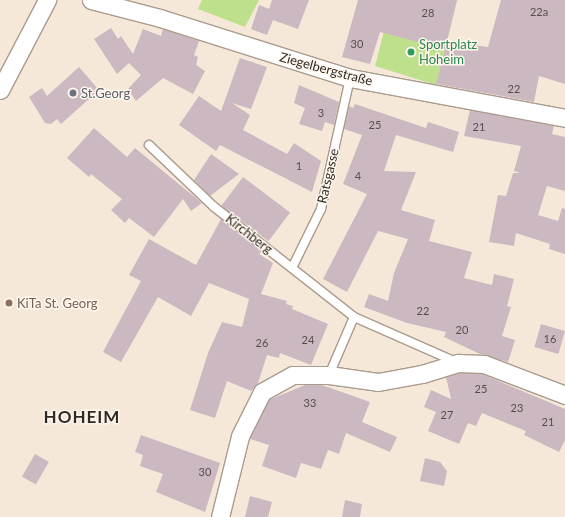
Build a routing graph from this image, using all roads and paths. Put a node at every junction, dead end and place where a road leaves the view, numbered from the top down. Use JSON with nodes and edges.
{"nodes":[{"id":1,"x":47,"y":0,"type":"edge"},
{"id":2,"x":91,"y":0,"type":"edge"},
{"id":3,"x":350,"y":78,"type":"junction"},
{"id":4,"x":0,"y":90,"type":"edge"},
{"id":5,"x":565,"y":118,"type":"edge"},
{"id":6,"x":149,"y":145,"type":"dead end"},
{"id":7,"x":292,"y":268,"type":"junction"},
{"id":8,"x":354,"y":317,"type":"junction"},
{"id":9,"x":458,"y":363,"type":"junction"},
{"id":10,"x":329,"y":375,"type":"junction"},
{"id":11,"x":565,"y":395,"type":"edge"},
{"id":12,"x":220,"y":517,"type":"edge"}],
"edges":[{"from":1,"to":4,"type":"street"},
{"from":2,"to":3,"type":"street","name":"Ziegelbergstraße"},
{"from":3,"to":5,"type":"street","name":"Ziegelbergstraße"},
{"from":3,"to":7,"type":"lane","name":"Ratsgasse"},
{"from":6,"to":7,"type":"lane","name":"Kirchberg"},
{"from":7,"to":8,"type":"lane","name":"Kirchberg"},
{"from":8,"to":9,"type":"lane","name":"Kirchberg"},
{"from":8,"to":10,"type":"lane"},
{"from":9,"to":10,"type":"street"},
{"from":9,"to":11,"type":"street"},
{"from":10,"to":12,"type":"street"}]}
